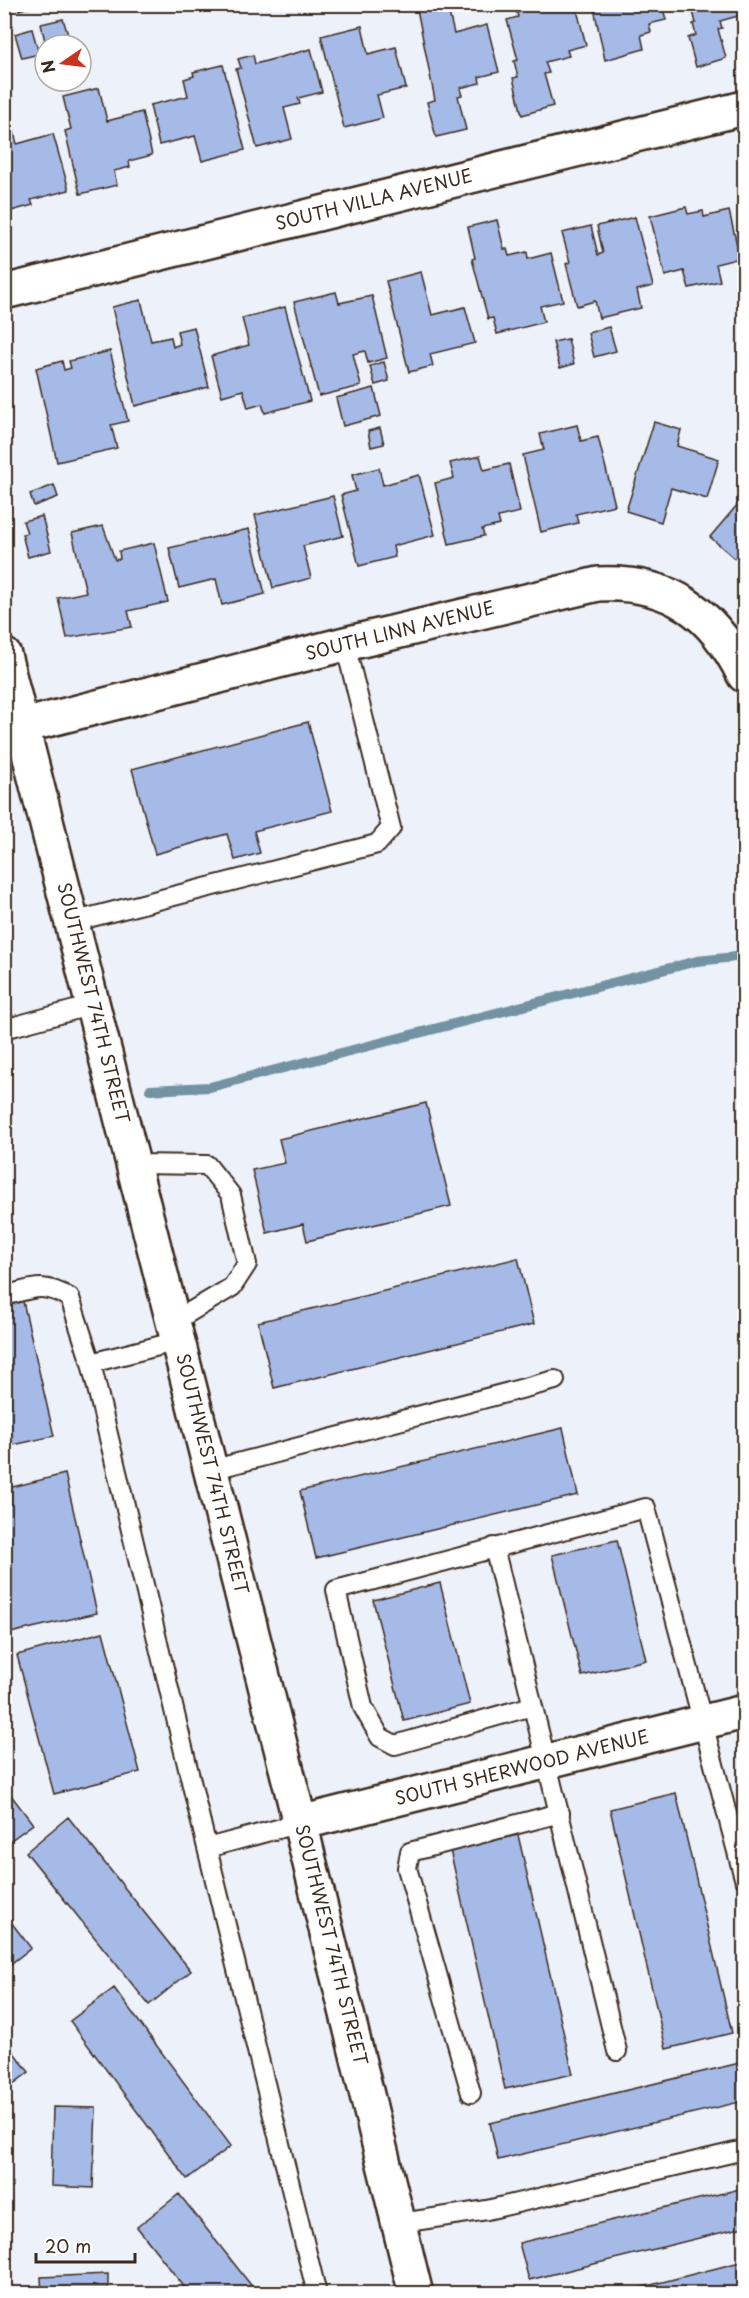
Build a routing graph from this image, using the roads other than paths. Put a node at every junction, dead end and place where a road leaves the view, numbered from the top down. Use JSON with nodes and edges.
{"nodes":[{"id":1,"x":744,"y":108,"type":"edge"},
{"id":2,"x":4,"y":292,"type":"edge"},
{"id":3,"x":345,"y":644,"type":"junction"},
{"id":4,"x":5,"y":656,"type":"edge"},
{"id":5,"x":744,"y":675,"type":"edge"},
{"id":6,"x":23,"y":726,"type":"junction"},
{"id":7,"x":72,"y":922,"type":"junction"},
{"id":8,"x":93,"y":1005,"type":"junction"},
{"id":9,"x":4,"y":1029,"type":"edge"},
{"id":10,"x":134,"y":1164,"type":"junction"},
{"id":11,"x":4,"y":1296,"type":"edge"},
{"id":12,"x":176,"y":1331,"type":"junction"},
{"id":13,"x":92,"y":1363,"type":"junction"},
{"id":14,"x":555,"y":1380,"type":"dead end"},
{"id":15,"x":211,"y":1470,"type":"junction"},
{"id":16,"x":494,"y":1546,"type":"junction"},
{"id":17,"x":532,"y":1707,"type":"junction"},
{"id":18,"x":744,"y":1712,"type":"edge"},
{"id":19,"x":705,"y":1722,"type":"junction"},
{"id":20,"x":547,"y":1762,"type":"junction"},
{"id":21,"x":560,"y":1813,"type":"junction"},
{"id":22,"x":300,"y":1823,"type":"junction"},
{"id":23,"x":207,"y":1848,"type":"junction"},
{"id":24,"x":744,"y":1878,"type":"edge"},
{"id":25,"x":617,"y":2051,"type":"dead end"},
{"id":26,"x":471,"y":2093,"type":"dead end"},
{"id":27,"x":744,"y":2150,"type":"edge"},
{"id":28,"x":400,"y":2223,"type":"junction"},
{"id":29,"x":317,"y":2294,"type":"edge"},
{"id":30,"x":416,"y":2294,"type":"edge"}],
"edges":[{"from":1,"to":2,"type":"street","name":"SOUTH VILLA AVENUE"},
{"from":3,"to":5,"type":"street","name":"SOUTH LINN AVENUE"},
{"from":3,"to":6,"type":"street","name":"SOUTH LINN AVENUE"},
{"from":3,"to":7,"type":"lane"},
{"from":4,"to":6,"type":"street","name":"SOUTHWEST 74TH STREET"},
{"from":6,"to":7,"type":"street","name":"SOUTHWEST 74TH STREET"},
{"from":7,"to":8,"type":"street","name":"SOUTHWEST 74TH STREET"},
{"from":8,"to":9,"type":"lane"},
{"from":8,"to":10,"type":"street","name":"SOUTHWEST 74TH STREET"},
{"from":10,"to":12,"type":"street","name":"SOUTHWEST 74TH STREET"},
{"from":10,"to":12,"type":"lane"},
{"from":11,"to":13,"type":"lane"},
{"from":12,"to":13,"type":"lane"},
{"from":12,"to":15,"type":"street","name":"SOUTHWEST 74TH STREET"},
{"from":13,"to":23,"type":"lane"},
{"from":14,"to":15,"type":"lane"},
{"from":15,"to":22,"type":"street","name":"SOUTHWEST 74TH STREET"},
{"from":16,"to":17,"type":"lane"},
{"from":16,"to":17,"type":"lane"},
{"from":16,"to":19,"type":"lane"},
{"from":17,"to":20,"type":"lane"},
{"from":18,"to":19,"type":"street","name":"SOUTH SHERWOOD AVENUE"},
{"from":19,"to":20,"type":"street","name":"SOUTH SHERWOOD AVENUE"},
{"from":19,"to":24,"type":"lane"},
{"from":20,"to":21,"type":"lane"},
{"from":20,"to":22,"type":"street","name":"SOUTH SHERWOOD AVENUE"},
{"from":21,"to":25,"type":"lane"},
{"from":21,"to":26,"type":"lane"},
{"from":22,"to":23,"type":"lane"},
{"from":22,"to":28,"type":"street","name":"SOUTHWEST 74TH STREET"},
{"from":23,"to":29,"type":"lane"},
{"from":27,"to":28,"type":"lane"},
{"from":28,"to":30,"type":"street","name":"SOUTHWEST 74TH STREET"}]}
